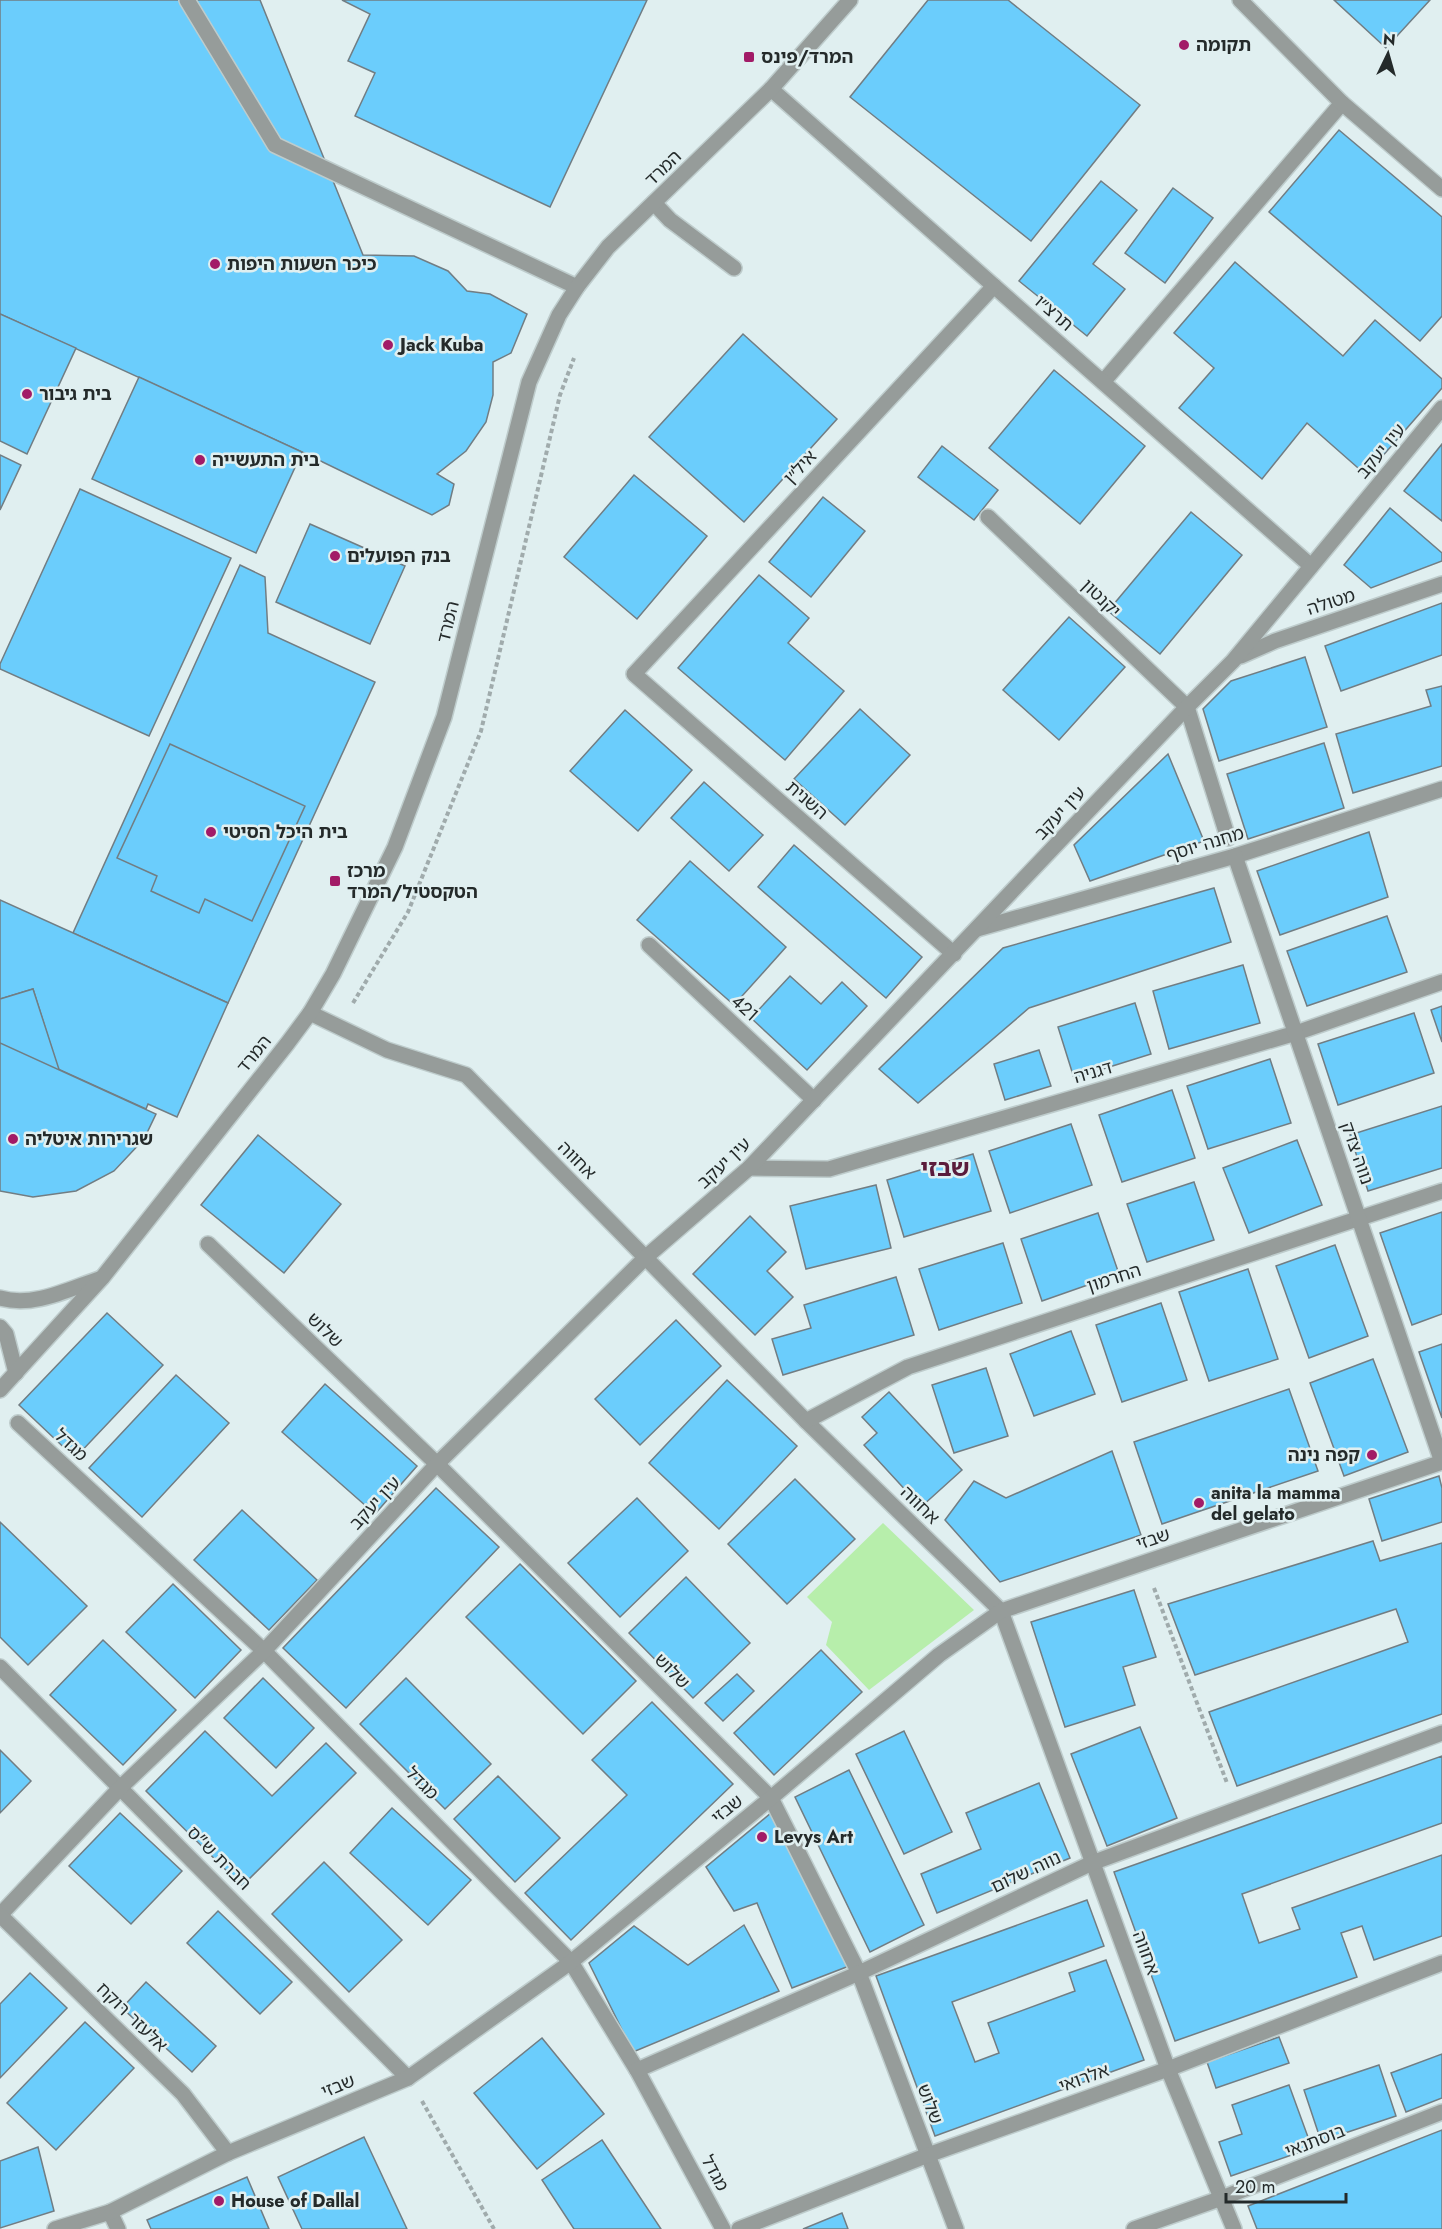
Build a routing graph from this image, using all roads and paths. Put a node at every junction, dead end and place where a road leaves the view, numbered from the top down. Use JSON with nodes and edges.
{"nodes":[{"id":1,"x":187,"y":0,"type":"edge"},
{"id":2,"x":850,"y":0,"type":"edge"},
{"id":3,"x":1240,"y":0,"type":"edge"},
{"id":4,"x":771,"y":88,"type":"junction"},
{"id":5,"x":1341,"y":103,"type":"junction"},
{"id":6,"x":1442,"y":189,"type":"edge"},
{"id":7,"x":654,"y":203,"type":"junction"},
{"id":8,"x":734,"y":268,"type":"dead end"},
{"id":9,"x":577,"y":286,"type":"junction"},
{"id":10,"x":994,"y":286,"type":"junction"},
{"id":11,"x":1103,"y":382,"type":"junction"},
{"id":12,"x":1442,"y":408,"type":"edge"},
{"id":13,"x":988,"y":517,"type":"dead end"},
{"id":14,"x":1311,"y":566,"type":"junction"},
{"id":15,"x":1442,"y":584,"type":"edge"},
{"id":16,"x":1233,"y":661,"type":"junction"},
{"id":17,"x":634,"y":674,"type":"joint"},
{"id":18,"x":1187,"y":707,"type":"junction"},
{"id":19,"x":1442,"y":789,"type":"edge"},
{"id":20,"x":1228,"y":838,"type":"dead end"},
{"id":21,"x":1235,"y":856,"type":"junction"},
{"id":22,"x":977,"y":929,"type":"junction"},
{"id":23,"x":649,"y":945,"type":"dead end"},
{"id":24,"x":954,"y":954,"type":"junction"},
{"id":25,"x":1442,"y":982,"type":"edge"},
{"id":26,"x":310,"y":1013,"type":"junction"},
{"id":27,"x":1296,"y":1033,"type":"junction"},
{"id":28,"x":814,"y":1100,"type":"junction"},
{"id":29,"x":749,"y":1168,"type":"junction"},
{"id":30,"x":1442,"y":1191,"type":"edge"},
{"id":31,"x":1359,"y":1217,"type":"junction"},
{"id":32,"x":208,"y":1244,"type":"dead end"},
{"id":33,"x":646,"y":1257,"type":"junction"},
{"id":34,"x":102,"y":1278,"type":"junction"},
{"id":35,"x":0,"y":1298,"type":"edge"},
{"id":36,"x":0,"y":1327,"type":"edge"},
{"id":37,"x":16,"y":1373,"type":"junction"},
{"id":38,"x":0,"y":1390,"type":"edge"},
{"id":39,"x":806,"y":1421,"type":"junction"},
{"id":40,"x":18,"y":1423,"type":"dead end"},
{"id":41,"x":1442,"y":1462,"type":"edge"},
{"id":42,"x":437,"y":1464,"type":"junction"},
{"id":43,"x":1145,"y":1562,"type":"junction"},
{"id":44,"x":1001,"y":1611,"type":"junction"},
{"id":45,"x":264,"y":1651,"type":"junction"},
{"id":46,"x":0,"y":1667,"type":"edge"},
{"id":47,"x":1442,"y":1733,"type":"edge"},
{"id":48,"x":121,"y":1787,"type":"junction"},
{"id":49,"x":771,"y":1798,"type":"junction"},
{"id":50,"x":1237,"y":1809,"type":"junction"},
{"id":51,"x":1092,"y":1863,"type":"junction"},
{"id":52,"x":0,"y":1915,"type":"edge"},
{"id":53,"x":571,"y":1962,"type":"junction"},
{"id":54,"x":1442,"y":1963,"type":"edge"},
{"id":55,"x":859,"y":1973,"type":"junction"},
{"id":56,"x":1168,"y":2069,"type":"junction"},
{"id":57,"x":637,"y":2070,"type":"junction"},
{"id":58,"x":408,"y":2078,"type":"junction"},
{"id":59,"x":1442,"y":2112,"type":"edge"},
{"id":60,"x":228,"y":2153,"type":"junction"},
{"id":61,"x":928,"y":2155,"type":"junction"},
{"id":62,"x":1222,"y":2198,"type":"junction"},
{"id":63,"x":111,"y":2212,"type":"junction"},
{"id":64,"x":55,"y":2229,"type":"edge"},
{"id":65,"x":118,"y":2229,"type":"edge"},
{"id":66,"x":494,"y":2229,"type":"edge"},
{"id":67,"x":723,"y":2229,"type":"edge"},
{"id":68,"x":739,"y":2229,"type":"edge"},
{"id":69,"x":956,"y":2229,"type":"edge"},
{"id":70,"x":1134,"y":2229,"type":"edge"},
{"id":71,"x":1234,"y":2229,"type":"edge"}],
"edges":[{"from":1,"to":9,"type":"street"},
{"from":2,"to":4,"type":"street","name":"המרד"},
{"from":3,"to":5,"type":"street"},
{"from":4,"to":7,"type":"street","name":"המרד"},
{"from":4,"to":10,"type":"street","name":"תרצ״ו"},
{"from":5,"to":6,"type":"street"},
{"from":5,"to":11,"type":"street"},
{"from":7,"to":8,"type":"street"},
{"from":7,"to":9,"type":"street","name":"המרד"},
{"from":9,"to":26,"type":"street","name":"המרד"},
{"from":10,"to":11,"type":"street","name":"תרצ״ו"},
{"from":10,"to":17,"type":"street","name":"איל״ן"},
{"from":11,"to":14,"type":"street","name":"תרצ״ו"},
{"from":12,"to":14,"type":"street","name":"עין יעקב"},
{"from":13,"to":18,"type":"street","name":"יקנטון"},
{"from":14,"to":16,"type":"street","name":"עין יעקב"},
{"from":15,"to":16,"type":"street","name":"מטולה"},
{"from":16,"to":18,"type":"street","name":"עין יעקב"},
{"from":17,"to":24,"type":"street","name":"השנית"},
{"from":18,"to":20,"type":"street"},
{"from":18,"to":22,"type":"street","name":"עין יעקב"},
{"from":19,"to":21,"type":"street","name":"מחנה יוסף"},
{"from":21,"to":22,"type":"street","name":"מחנה יוסף"},
{"from":21,"to":27,"type":"street","name":"נווה צדק"},
{"from":22,"to":24,"type":"street","name":"עין יעקב"},
{"from":23,"to":28,"type":"street","name":"421"},
{"from":24,"to":28,"type":"street","name":"עין יעקב"},
{"from":25,"to":27,"type":"street","name":"דגניה"},
{"from":26,"to":33,"type":"street","name":"אחווה"},
{"from":26,"to":34,"type":"street","name":"המרד"},
{"from":27,"to":29,"type":"street","name":"דגניה"},
{"from":27,"to":31,"type":"street","name":"נווה צדק"},
{"from":28,"to":29,"type":"street","name":"עין יעקב"},
{"from":29,"to":33,"type":"street","name":"עין יעקב"},
{"from":30,"to":31,"type":"street","name":"החרמון"},
{"from":31,"to":39,"type":"street","name":"החרמון"},
{"from":31,"to":41,"type":"street","name":"נווה צדק"},
{"from":32,"to":42,"type":"street","name":"שלוש"},
{"from":33,"to":39,"type":"street","name":"אחווה"},
{"from":33,"to":42,"type":"street","name":"עין יעקב"},
{"from":34,"to":35,"type":"street"},
{"from":34,"to":37,"type":"street","name":"המרד"},
{"from":36,"to":37,"type":"street"},
{"from":37,"to":38,"type":"street","name":"המרד"},
{"from":39,"to":44,"type":"street","name":"אחווה"},
{"from":40,"to":45,"type":"street","name":"מגדל"},
{"from":41,"to":43,"type":"street","name":"שבזי"},
{"from":42,"to":45,"type":"street","name":"עין יעקב"},
{"from":42,"to":49,"type":"street","name":"שלוש"},
{"from":43,"to":44,"type":"street","name":"שבזי"},
{"from":43,"to":50,"type":"path"},
{"from":44,"to":49,"type":"street","name":"שבזי"},
{"from":44,"to":51,"type":"street","name":"אחווה"},
{"from":45,"to":48,"type":"street","name":"עין יעקב"},
{"from":45,"to":53,"type":"street","name":"מגדל"},
{"from":46,"to":48,"type":"street","name":"חברת ש\"ס"},
{"from":47,"to":50,"type":"street","name":"נווה שלום"},
{"from":48,"to":52,"type":"street","name":"עין יעקב"},
{"from":48,"to":58,"type":"street","name":"חברת ש\"ס"},
{"from":49,"to":53,"type":"street","name":"שבזי"},
{"from":49,"to":55,"type":"street","name":"שלוש"},
{"from":50,"to":51,"type":"street","name":"נווה שלום"},
{"from":51,"to":55,"type":"street","name":"נווה שלום"},
{"from":51,"to":56,"type":"street","name":"אחווה"},
{"from":52,"to":60,"type":"street","name":"אלעזר רוקח"},
{"from":53,"to":57,"type":"street","name":"מגדל"},
{"from":53,"to":58,"type":"street","name":"שבזי"},
{"from":54,"to":56,"type":"street","name":"אלרואי"},
{"from":55,"to":57,"type":"street","name":"נווה שלום"},
{"from":55,"to":61,"type":"street","name":"שלוש"},
{"from":56,"to":61,"type":"street","name":"אלרואי"},
{"from":56,"to":62,"type":"street","name":"אחווה"},
{"from":57,"to":67,"type":"street","name":"מגדל"},
{"from":58,"to":60,"type":"street","name":"שבזי"},
{"from":58,"to":66,"type":"path"},
{"from":59,"to":62,"type":"street","name":"בוסתנאי"},
{"from":60,"to":63,"type":"street","name":"שבזי"},
{"from":61,"to":68,"type":"street","name":"אלרואי"},
{"from":61,"to":69,"type":"street","name":"שלוש"},
{"from":62,"to":70,"type":"street","name":"בוסתנאי"},
{"from":62,"to":71,"type":"street","name":"אחווה"},
{"from":63,"to":64,"type":"street","name":"שבזי"},
{"from":63,"to":65,"type":"street"}]}
